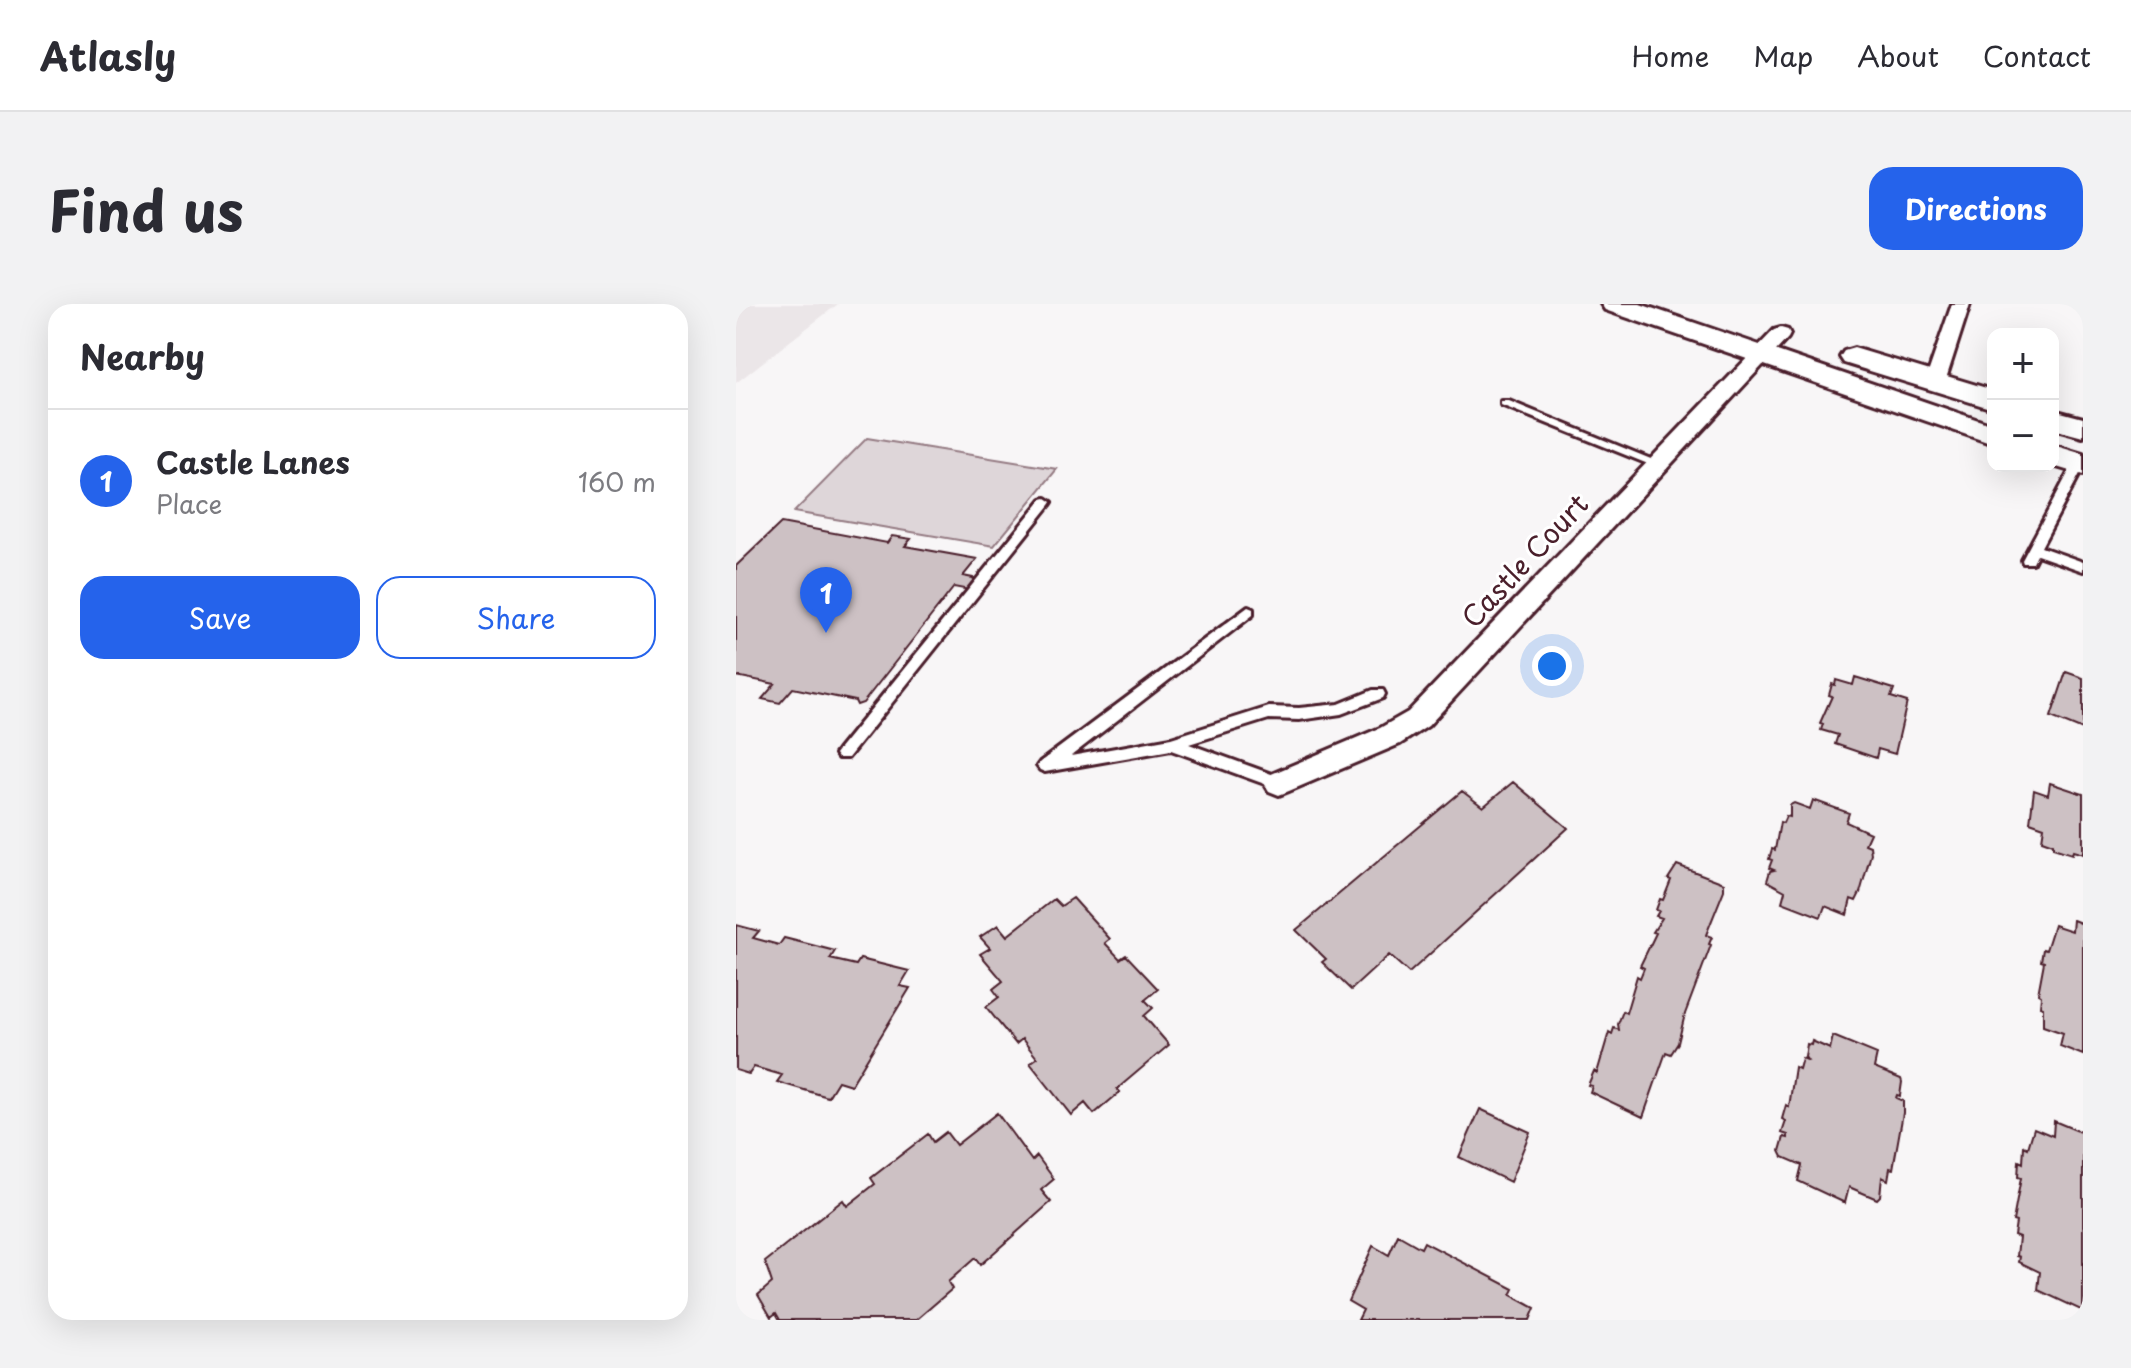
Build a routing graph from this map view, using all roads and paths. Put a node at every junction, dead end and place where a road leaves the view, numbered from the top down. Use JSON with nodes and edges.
{"nodes":[{"id":1,"x":1614,"y":304,"type":"edge"},
{"id":2,"x":1697,"y":304,"type":"edge"},
{"id":3,"x":1961,"y":304,"type":"edge"},
{"id":4,"x":1781,"y":334,"type":"junction"},
{"id":5,"x":1760,"y":357,"type":"junction"},
{"id":6,"x":1935,"y":382,"type":"junction"},
{"id":7,"x":1987,"y":398,"type":"edge"},
{"id":8,"x":1505,"y":403,"type":"dead end"},
{"id":9,"x":2059,"y":421,"type":"edge"},
{"id":10,"x":2083,"y":428,"type":"edge"},
{"id":11,"x":1987,"y":433,"type":"edge"},
{"id":12,"x":2072,"y":461,"type":"edge"},
{"id":13,"x":1657,"y":464,"type":"junction"},
{"id":14,"x":1046,"y":502,"type":"dead end"},
{"id":15,"x":2083,"y":567,"type":"edge"},
{"id":16,"x":1248,"y":612,"type":"dead end"},
{"id":17,"x":1378,"y":694,"type":"dead end"},
{"id":18,"x":1171,"y":744,"type":"junction"},
{"id":19,"x":843,"y":754,"type":"dead end"},
{"id":20,"x":1279,"y":783,"type":"joint"}],
"edges":[{"from":1,"to":5,"type":"main road"},
{"from":2,"to":4,"type":"main road"},
{"from":3,"to":6,"type":"street"},
{"from":4,"to":5,"type":"street","name":"Castle Court"},
{"from":4,"to":6,"type":"main road"},
{"from":5,"to":11,"type":"main road"},
{"from":5,"to":13,"type":"street","name":"Castle Court"},
{"from":6,"to":7,"type":"main road"},
{"from":8,"to":13,"type":"lane"},
{"from":9,"to":10,"type":"main road"},
{"from":12,"to":15,"type":"lane"},
{"from":13,"to":20,"type":"street","name":"Castle Court"},
{"from":14,"to":19,"type":"lane"},
{"from":16,"to":18,"type":"lane"},
{"from":17,"to":18,"type":"lane"},
{"from":18,"to":20,"type":"lane"}]}
